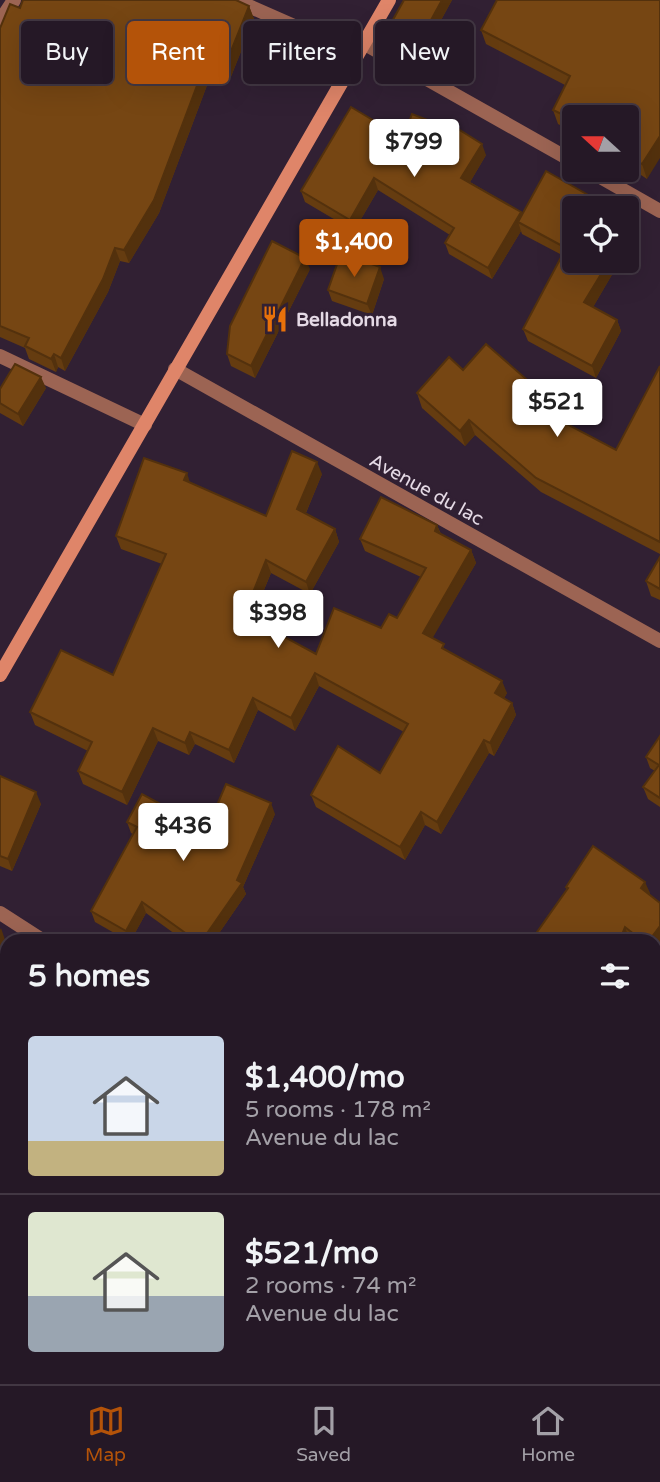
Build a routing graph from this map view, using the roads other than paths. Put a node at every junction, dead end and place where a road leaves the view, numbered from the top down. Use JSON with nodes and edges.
{"nodes":[{"id":1,"x":14,"y":0,"type":"edge"},
{"id":2,"x":235,"y":0,"type":"edge"},
{"id":3,"x":389,"y":0,"type":"edge"},
{"id":4,"x":0,"y":21,"type":"edge"},
{"id":5,"x":283,"y":21,"type":"edge"},
{"id":6,"x":363,"y":43,"type":"junction"},
{"id":7,"x":361,"y":47,"type":"edge"},
{"id":8,"x":340,"y":84,"type":"edge"},
{"id":9,"x":562,"y":155,"type":"edge"},
{"id":10,"x":609,"y":182,"type":"edge"},
{"id":11,"x":660,"y":211,"type":"edge"},
{"id":12,"x":0,"y":356,"type":"edge"},
{"id":13,"x":175,"y":369,"type":"junction"},
{"id":14,"x":145,"y":425,"type":"junction"},
{"id":15,"x":660,"y":641,"type":"edge"},
{"id":16,"x":0,"y":675,"type":"edge"},
{"id":17,"x":0,"y":913,"type":"edge"},
{"id":18,"x":33,"y":934,"type":"edge"}],
"edges":[{"from":1,"to":4,"type":"street"},
{"from":2,"to":5,"type":"street"},
{"from":3,"to":6,"type":"main road"},
{"from":6,"to":7,"type":"main road"},
{"from":6,"to":9,"type":"street"},
{"from":8,"to":13,"type":"main road"},
{"from":10,"to":11,"type":"street"},
{"from":12,"to":14,"type":"street"},
{"from":13,"to":14,"type":"main road"},
{"from":13,"to":15,"type":"street","name":"Avenue du lac"},
{"from":14,"to":16,"type":"main road"},
{"from":17,"to":18,"type":"street"}]}
